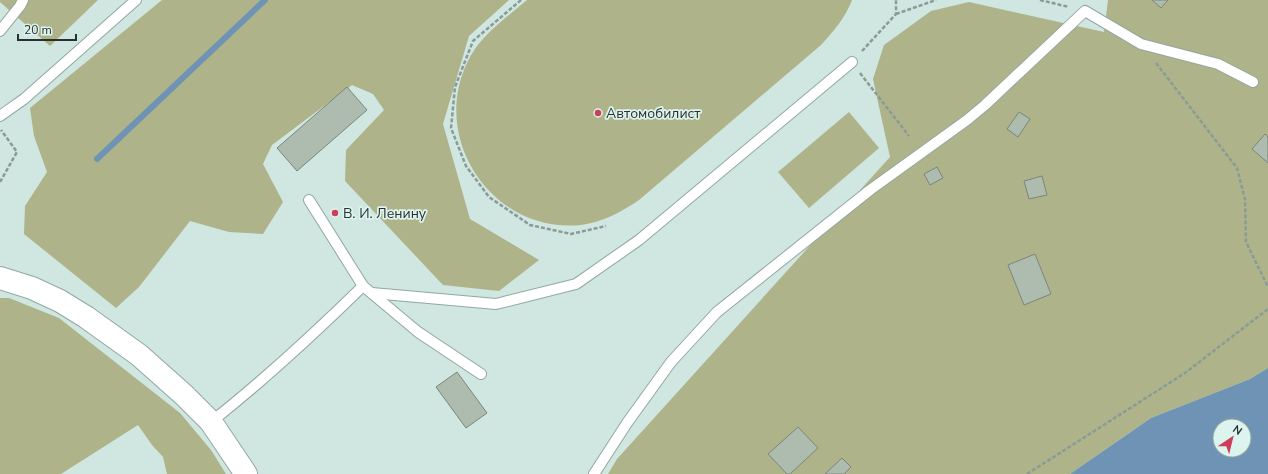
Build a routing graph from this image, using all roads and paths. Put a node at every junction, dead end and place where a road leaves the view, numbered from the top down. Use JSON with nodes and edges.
{"nodes":[{"id":1,"x":23,"y":0,"type":"edge"},
{"id":2,"x":136,"y":0,"type":"edge"},
{"id":3,"x":521,"y":0,"type":"edge"},
{"id":4,"x":896,"y":0,"type":"edge"},
{"id":5,"x":936,"y":0,"type":"edge"},
{"id":6,"x":1040,"y":0,"type":"edge"},
{"id":7,"x":1085,"y":11,"type":"junction"},
{"id":8,"x":896,"y":14,"type":"junction"},
{"id":9,"x":0,"y":31,"type":"edge"},
{"id":10,"x":1141,"y":44,"type":"junction"},
{"id":11,"x":852,"y":62,"type":"junction"},
{"id":12,"x":1253,"y":82,"type":"dead end"},
{"id":13,"x":0,"y":116,"type":"edge"},
{"id":14,"x":0,"y":128,"type":"edge"},
{"id":15,"x":909,"y":136,"type":"dead end"},
{"id":16,"x":0,"y":182,"type":"edge"},
{"id":17,"x":309,"y":200,"type":"dead end"},
{"id":18,"x":606,"y":226,"type":"dead end"},
{"id":19,"x":0,"y":278,"type":"edge"},
{"id":20,"x":363,"y":286,"type":"junction"},
{"id":21,"x":1268,"y":287,"type":"edge"},
{"id":22,"x":372,"y":293,"type":"junction"},
{"id":23,"x":1268,"y":309,"type":"edge"},
{"id":24,"x":480,"y":374,"type":"dead end"},
{"id":25,"x":211,"y":422,"type":"junction"},
{"id":26,"x":246,"y":474,"type":"edge"},
{"id":27,"x":594,"y":474,"type":"edge"},
{"id":28,"x":1027,"y":474,"type":"edge"}],
"edges":[{"from":1,"to":9,"type":"lane"},
{"from":2,"to":13,"type":"lane"},
{"from":3,"to":18,"type":"path"},
{"from":4,"to":8,"type":"path"},
{"from":5,"to":8,"type":"path"},
{"from":6,"to":7,"type":"path"},
{"from":7,"to":10,"type":"lane"},
{"from":7,"to":27,"type":"lane"},
{"from":8,"to":11,"type":"path"},
{"from":10,"to":12,"type":"lane"},
{"from":10,"to":21,"type":"path"},
{"from":11,"to":15,"type":"path"},
{"from":11,"to":22,"type":"lane"},
{"from":14,"to":16,"type":"path"},
{"from":17,"to":20,"type":"lane"},
{"from":19,"to":25,"type":"street"},
{"from":20,"to":22,"type":"lane"},
{"from":20,"to":25,"type":"lane"},
{"from":22,"to":24,"type":"lane"},
{"from":23,"to":28,"type":"path"},
{"from":25,"to":26,"type":"street"}]}
